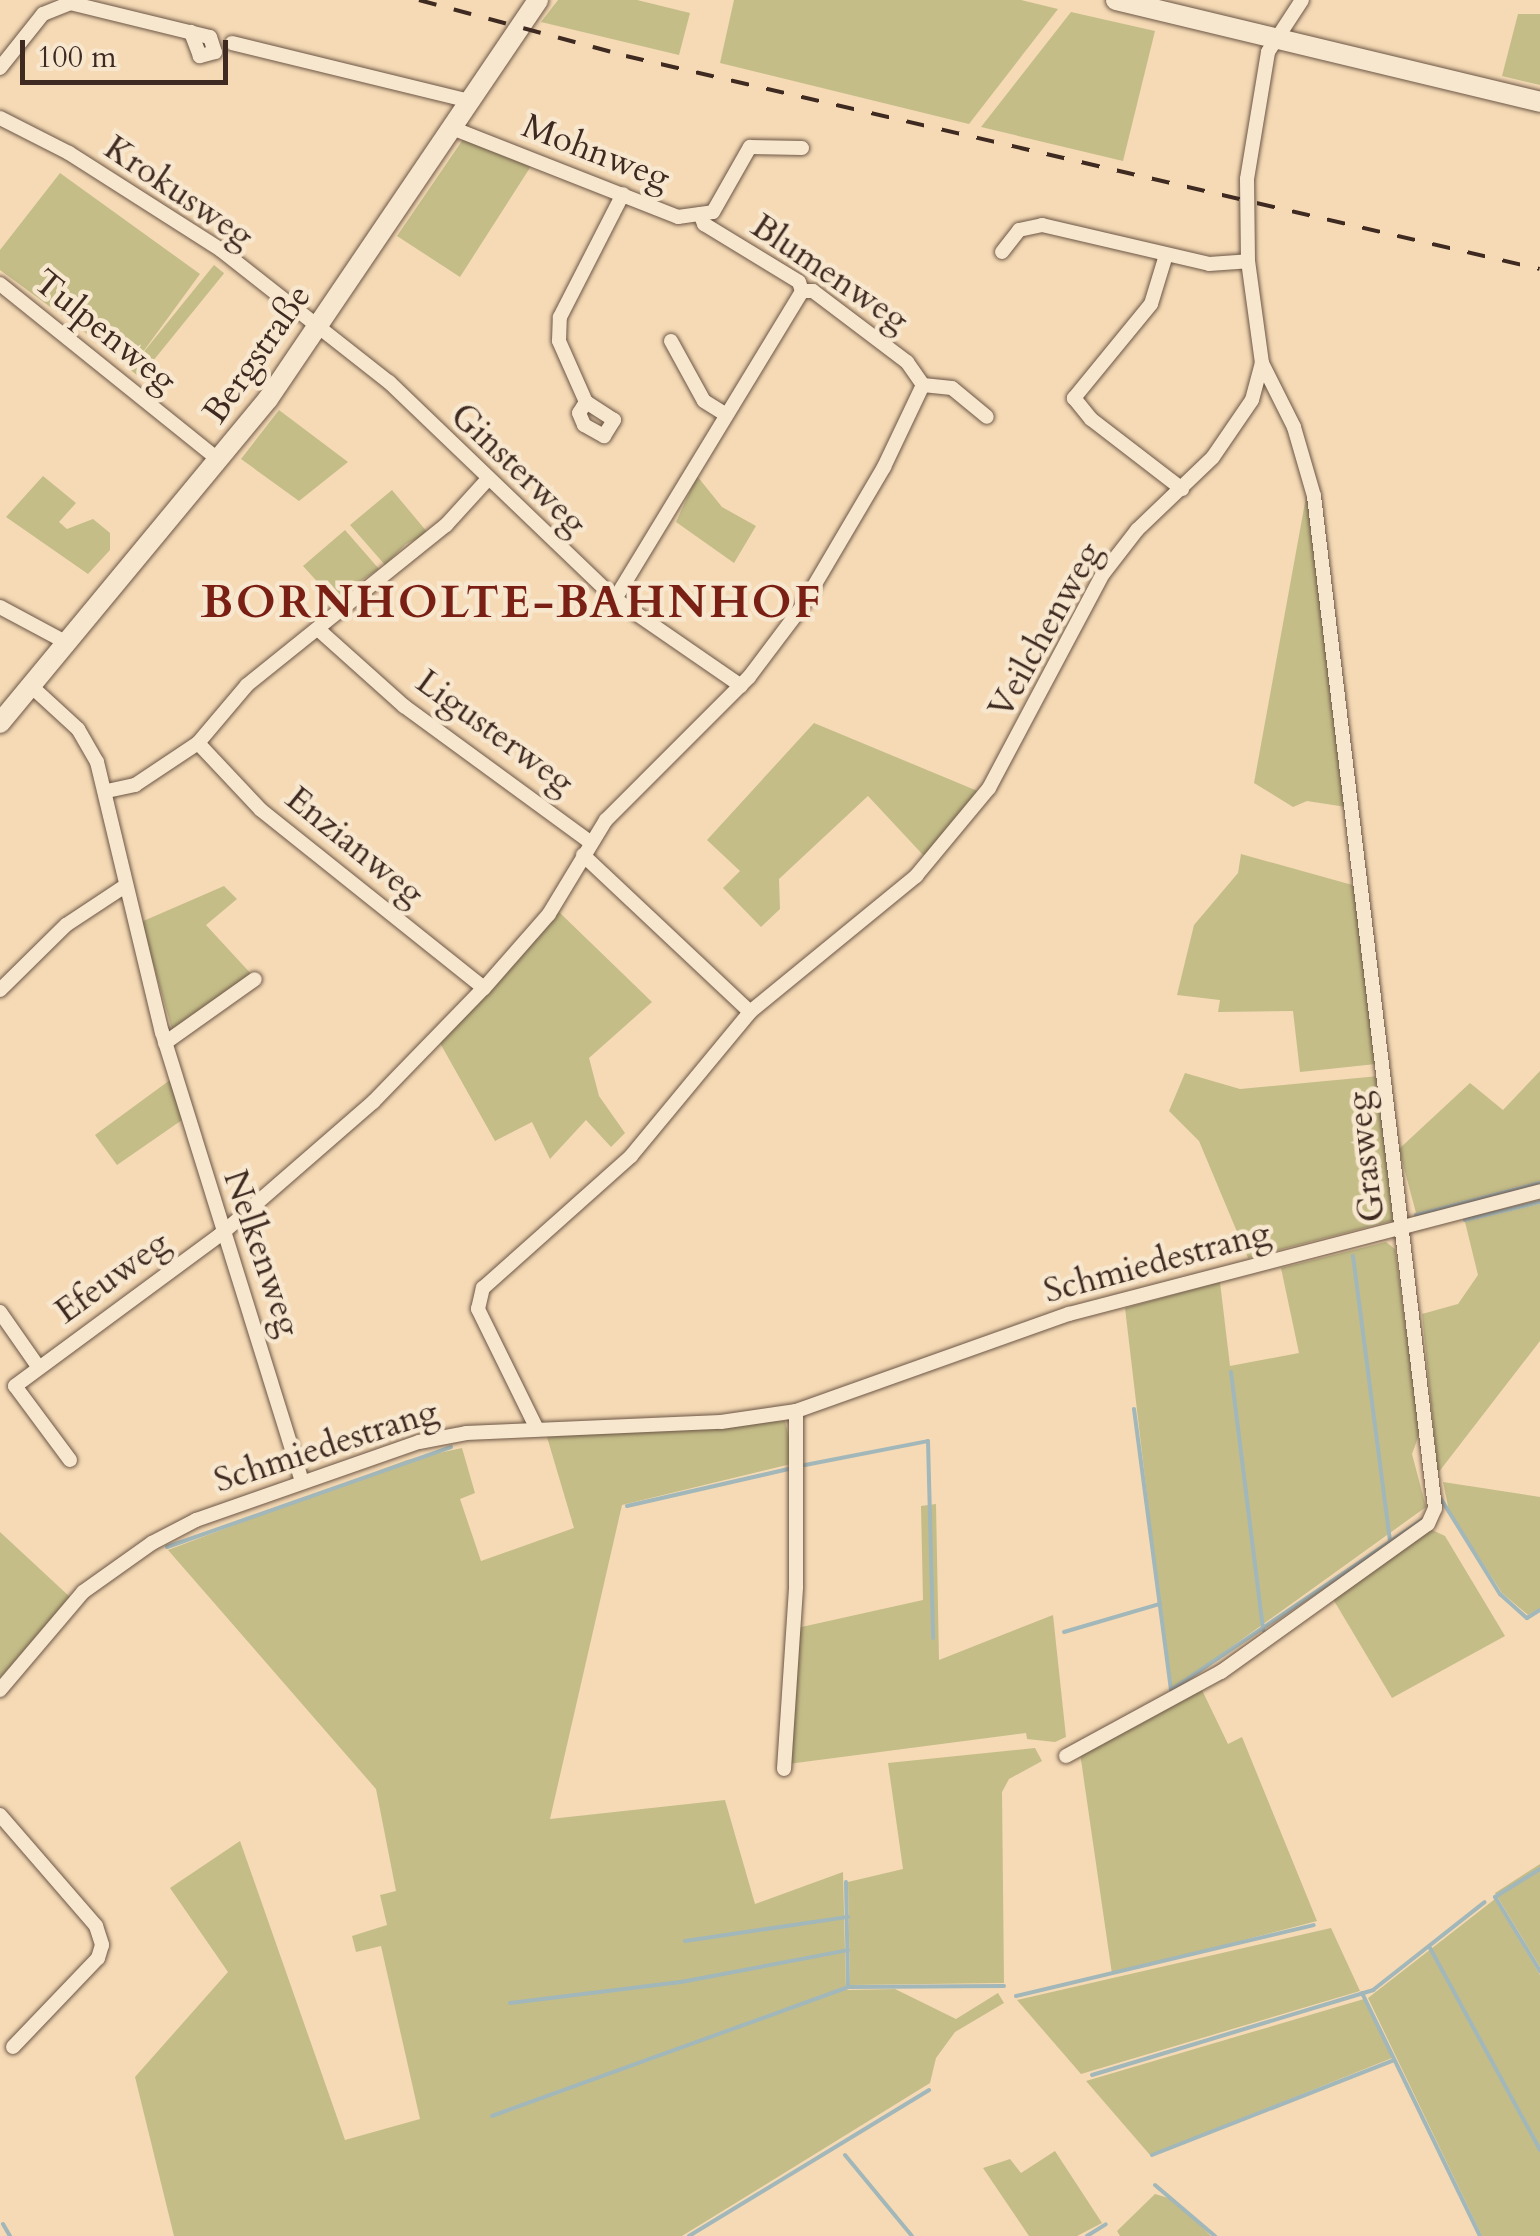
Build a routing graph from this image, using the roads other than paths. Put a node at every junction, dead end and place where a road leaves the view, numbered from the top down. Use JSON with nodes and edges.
{"nodes":[{"id":1,"x":538,"y":0,"type":"edge"},
{"id":2,"x":1116,"y":0,"type":"edge"},
{"id":3,"x":1302,"y":0,"type":"edge"},
{"id":4,"x":191,"y":32,"type":"dead end"},
{"id":5,"x":1275,"y":38,"type":"junction"},
{"id":6,"x":232,"y":43,"type":"dead end"},
{"id":7,"x":0,"y":68,"type":"edge"},
{"id":8,"x":470,"y":101,"type":"junction"},
{"id":9,"x":1540,"y":102,"type":"edge"},
{"id":10,"x":0,"y":118,"type":"edge"},
{"id":11,"x":452,"y":128,"type":"junction"},
{"id":12,"x":802,"y":148,"type":"dead end"},
{"id":13,"x":622,"y":194,"type":"junction"},
{"id":14,"x":700,"y":214,"type":"junction"},
{"id":15,"x":1002,"y":252,"type":"dead end"},
{"id":16,"x":1166,"y":255,"type":"junction"},
{"id":17,"x":1248,"y":261,"type":"junction"},
{"id":18,"x":0,"y":284,"type":"edge"},
{"id":19,"x":802,"y":291,"type":"junction"},
{"id":20,"x":318,"y":326,"type":"junction"},
{"id":21,"x":671,"y":341,"type":"dead end"},
{"id":22,"x":1262,"y":363,"type":"junction"},
{"id":23,"x":923,"y":385,"type":"junction"},
{"id":24,"x":586,"y":402,"type":"dead end"},
{"id":25,"x":726,"y":414,"type":"junction"},
{"id":26,"x":987,"y":417,"type":"dead end"},
{"id":27,"x":220,"y":460,"type":"junction"},
{"id":28,"x":486,"y":481,"type":"junction"},
{"id":29,"x":1182,"y":489,"type":"junction"},
{"id":30,"x":615,"y":599,"type":"junction"},
{"id":31,"x":0,"y":607,"type":"edge"},
{"id":32,"x":320,"y":632,"type":"junction"},
{"id":33,"x":67,"y":644,"type":"junction"},
{"id":34,"x":31,"y":686,"type":"junction"},
{"id":35,"x":741,"y":686,"type":"junction"},
{"id":36,"x":0,"y":723,"type":"edge"},
{"id":37,"x":198,"y":743,"type":"junction"},
{"id":38,"x":107,"y":791,"type":"junction"},
{"id":39,"x":586,"y":849,"type":"junction"},
{"id":40,"x":125,"y":886,"type":"junction"},
{"id":41,"x":255,"y":979,"type":"dead end"},
{"id":42,"x":484,"y":988,"type":"junction"},
{"id":43,"x":0,"y":990,"type":"edge"},
{"id":44,"x":750,"y":1012,"type":"junction"},
{"id":45,"x":165,"y":1043,"type":"junction"},
{"id":46,"x":1540,"y":1191,"type":"edge"},
{"id":47,"x":1402,"y":1228,"type":"junction"},
{"id":48,"x":220,"y":1235,"type":"junction"},
{"id":49,"x":0,"y":1312,"type":"edge"},
{"id":50,"x":39,"y":1368,"type":"junction"},
{"id":51,"x":796,"y":1411,"type":"junction"},
{"id":52,"x":537,"y":1429,"type":"junction"},
{"id":53,"x":70,"y":1460,"type":"dead end"},
{"id":54,"x":302,"y":1482,"type":"junction"},
{"id":55,"x":0,"y":1690,"type":"edge"},
{"id":56,"x":1066,"y":1756,"type":"dead end"},
{"id":57,"x":784,"y":1770,"type":"dead end"},
{"id":58,"x":0,"y":1816,"type":"edge"},
{"id":59,"x":13,"y":2046,"type":"dead end"}],
"edges":[{"from":1,"to":8,"type":"street","name":"Bergstraße"},
{"from":2,"to":5,"type":"street"},
{"from":3,"to":5,"type":"street"},
{"from":4,"to":7,"type":"street"},
{"from":5,"to":9,"type":"street"},
{"from":5,"to":17,"type":"street","name":"Veilchenweg"},
{"from":6,"to":8,"type":"street"},
{"from":8,"to":11,"type":"street","name":"Bergstraße"},
{"from":10,"to":20,"type":"street","name":"Krokusweg"},
{"from":11,"to":13,"type":"street","name":"Mohnweg"},
{"from":11,"to":20,"type":"street","name":"Bergstraße"},
{"from":12,"to":14,"type":"street","name":"Mohnweg"},
{"from":13,"to":14,"type":"street","name":"Mohnweg"},
{"from":13,"to":24,"type":"street"},
{"from":14,"to":19,"type":"street","name":"Blumenweg"},
{"from":15,"to":16,"type":"street"},
{"from":16,"to":17,"type":"street"},
{"from":16,"to":29,"type":"street"},
{"from":17,"to":22,"type":"street","name":"Veilchenweg"},
{"from":18,"to":27,"type":"street","name":"Tulpenweg"},
{"from":19,"to":23,"type":"street","name":"Blumenweg"},
{"from":19,"to":25,"type":"street"},
{"from":20,"to":27,"type":"street","name":"Bergstraße"},
{"from":20,"to":28,"type":"street","name":"Ginsterweg"},
{"from":21,"to":25,"type":"street"},
{"from":22,"to":29,"type":"street","name":"Veilchenweg"},
{"from":22,"to":47,"type":"street","name":"Grasweg"},
{"from":23,"to":26,"type":"street","name":"Blumenweg"},
{"from":23,"to":35,"type":"street"},
{"from":25,"to":30,"type":"street"},
{"from":27,"to":33,"type":"street","name":"Bergstraße"},
{"from":28,"to":30,"type":"street","name":"Ginsterweg"},
{"from":28,"to":32,"type":"street"},
{"from":29,"to":44,"type":"street","name":"Veilchenweg"},
{"from":30,"to":35,"type":"street","name":"Ginsterweg"},
{"from":31,"to":33,"type":"street"},
{"from":32,"to":37,"type":"street"},
{"from":32,"to":39,"type":"street","name":"Ligusterweg"},
{"from":33,"to":34,"type":"street","name":"Bergstraße"},
{"from":34,"to":36,"type":"street","name":"Bergstraße"},
{"from":34,"to":38,"type":"street","name":"Nelkenweg"},
{"from":35,"to":39,"type":"street"},
{"from":37,"to":38,"type":"street"},
{"from":37,"to":42,"type":"street","name":"Enzianweg"},
{"from":38,"to":40,"type":"street","name":"Nelkenweg"},
{"from":39,"to":42,"type":"street"},
{"from":39,"to":44,"type":"street"},
{"from":40,"to":43,"type":"street"},
{"from":40,"to":45,"type":"street","name":"Nelkenweg"},
{"from":41,"to":45,"type":"street"},
{"from":42,"to":48,"type":"street"},
{"from":44,"to":52,"type":"street","name":"Veilchenweg"},
{"from":45,"to":48,"type":"street","name":"Nelkenweg"},
{"from":46,"to":47,"type":"street","name":"Schmiedestrang"},
{"from":47,"to":51,"type":"street","name":"Schmiedestrang"},
{"from":47,"to":56,"type":"street","name":"Grasweg"},
{"from":48,"to":50,"type":"street","name":"Efeuweg"},
{"from":48,"to":54,"type":"street","name":"Nelkenweg"},
{"from":49,"to":50,"type":"street","name":"Efeuweg"},
{"from":50,"to":53,"type":"street","name":"Efeuweg"},
{"from":51,"to":52,"type":"street","name":"Schmiedestrang"},
{"from":51,"to":57,"type":"street"},
{"from":52,"to":54,"type":"street","name":"Schmiedestrang"},
{"from":54,"to":55,"type":"street","name":"Schmiedestrang"},
{"from":58,"to":59,"type":"street"}]}
